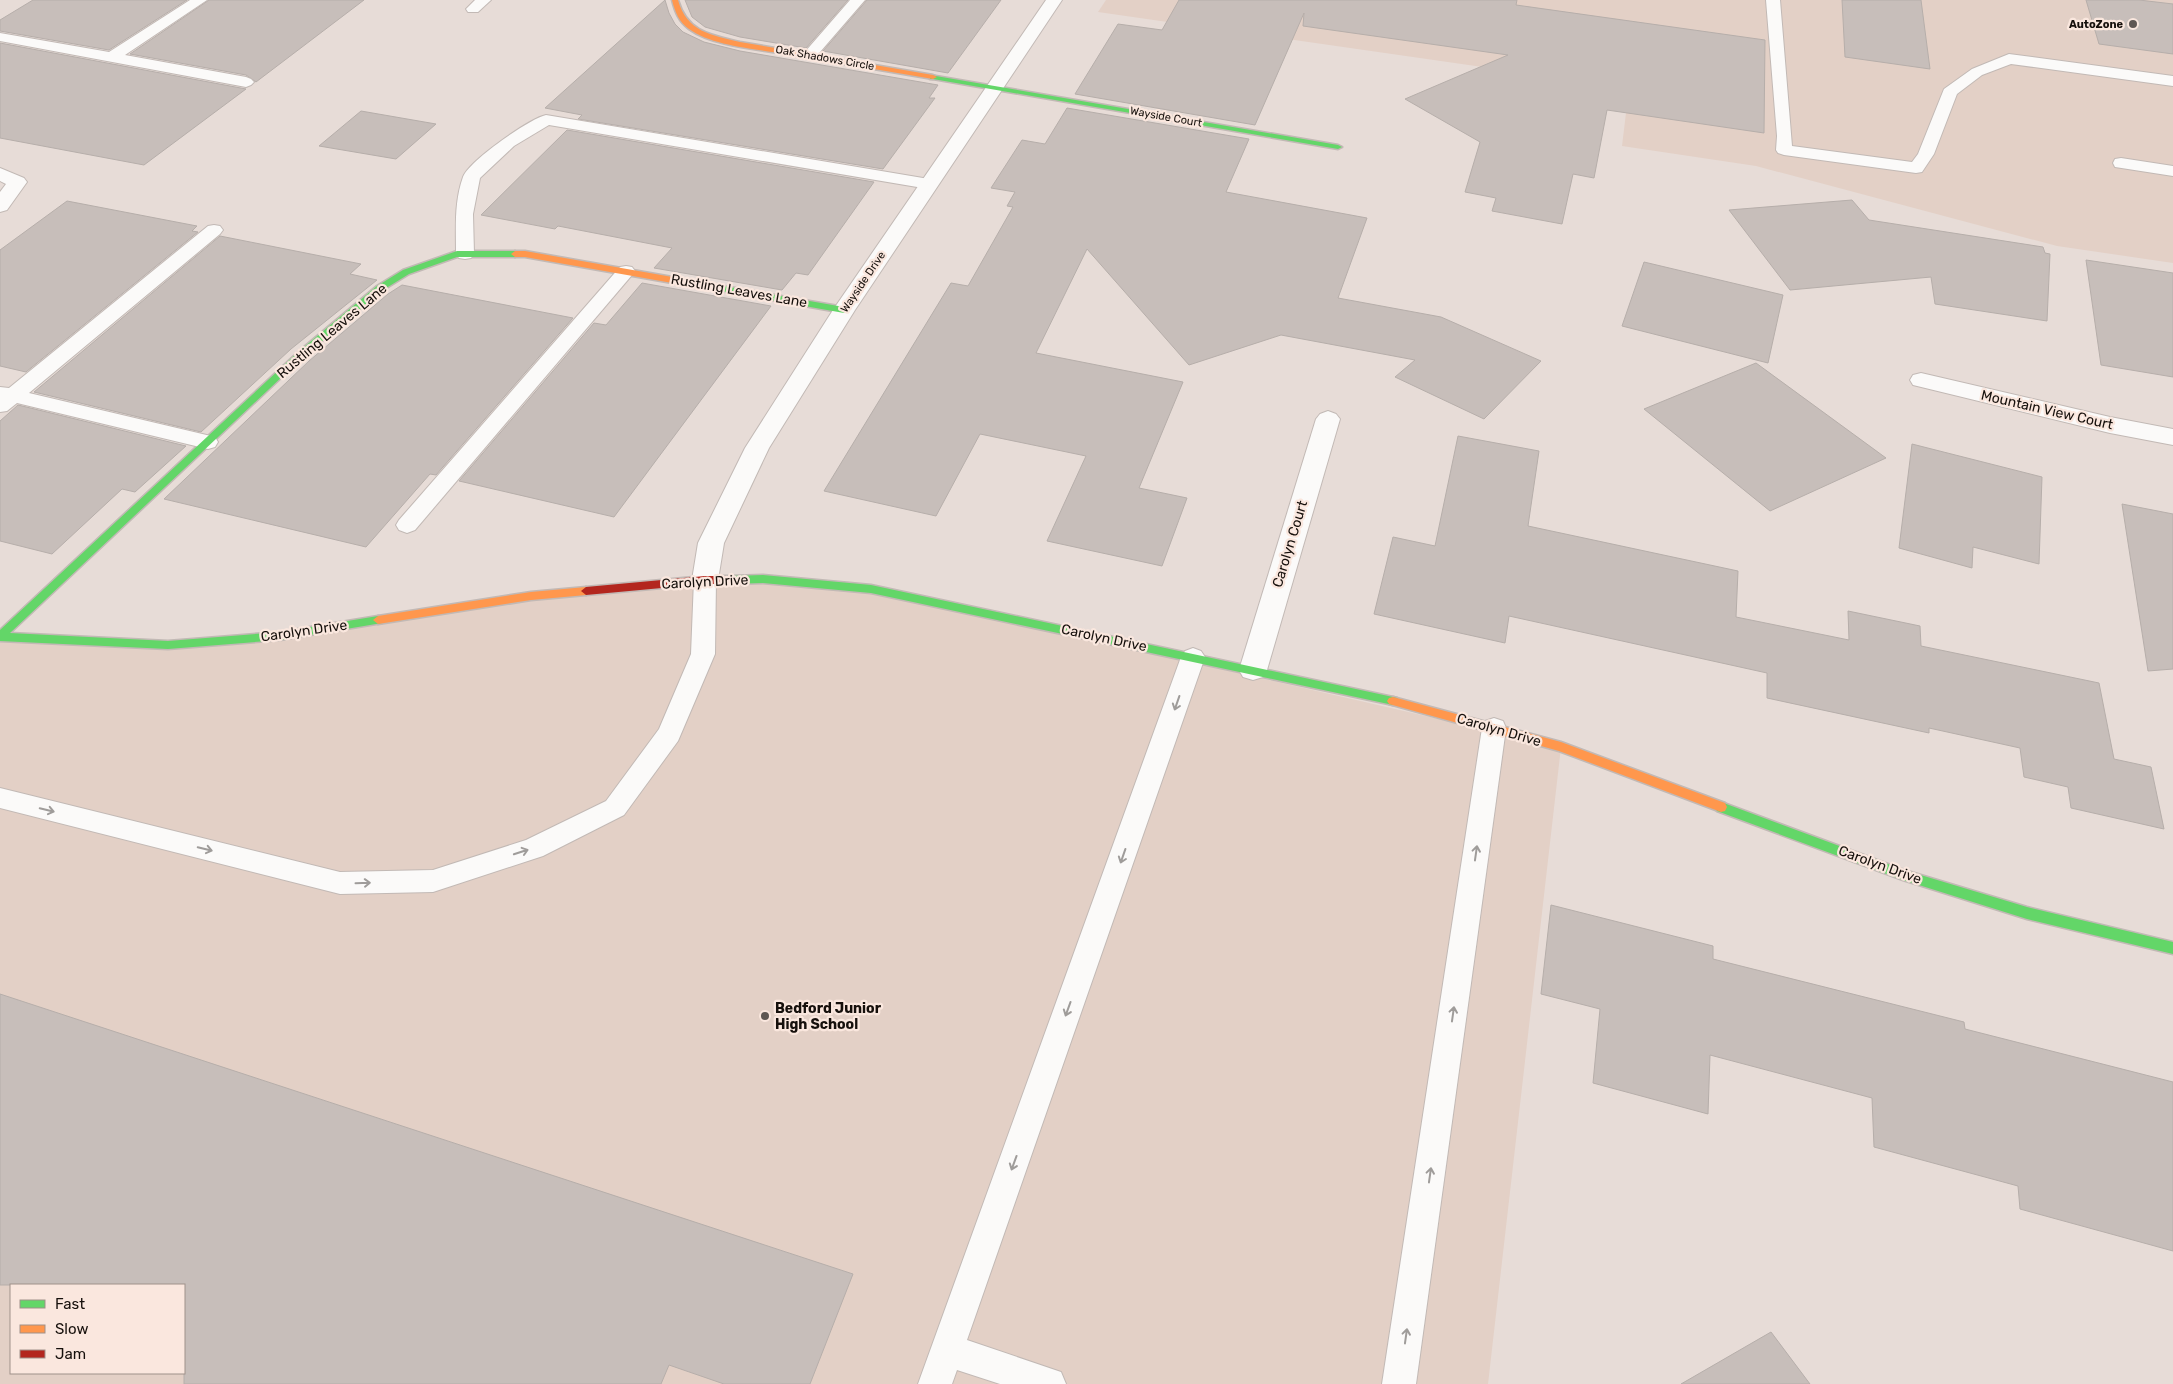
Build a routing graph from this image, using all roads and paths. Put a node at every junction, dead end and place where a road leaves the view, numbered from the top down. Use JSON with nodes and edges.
{"nodes":[{"id":1,"x":200,"y":0,"type":"edge"},
{"id":2,"x":675,"y":0,"type":"edge"},
{"id":3,"x":858,"y":0,"type":"edge"},
{"id":4,"x":1054,"y":0,"type":"edge"},
{"id":5,"x":1773,"y":0,"type":"edge"},
{"id":6,"x":0,"y":37,"type":"edge"},
{"id":7,"x":809,"y":56,"type":"junction"},
{"id":8,"x":112,"y":57,"type":"junction"},
{"id":9,"x":2173,"y":81,"type":"edge"},
{"id":10,"x":246,"y":82,"type":"dead end"},
{"id":11,"x":995,"y":87,"type":"junction"},
{"id":12,"x":1338,"y":147,"type":"dead end"},
{"id":13,"x":2121,"y":163,"type":"dead end"},
{"id":14,"x":2173,"y":171,"type":"edge"},
{"id":15,"x":0,"y":174,"type":"edge"},
{"id":16,"x":929,"y":184,"type":"junction"},
{"id":17,"x":0,"y":206,"type":"edge"},
{"id":18,"x":214,"y":230,"type":"dead end"},
{"id":19,"x":466,"y":254,"type":"junction"},
{"id":20,"x":626,"y":271,"type":"junction"},
{"id":21,"x":844,"y":310,"type":"junction"},
{"id":22,"x":1921,"y":380,"type":"dead end"},
{"id":23,"x":4,"y":398,"type":"edge"},
{"id":24,"x":1328,"y":419,"type":"dead end"},
{"id":25,"x":2173,"y":437,"type":"edge"},
{"id":26,"x":208,"y":442,"type":"junction"},
{"id":27,"x":408,"y":524,"type":"dead end"},
{"id":28,"x":705,"y":580,"type":"junction"},
{"id":29,"x":0,"y":637,"type":"edge"},
{"id":30,"x":1193,"y":657,"type":"junction"},
{"id":31,"x":1253,"y":670,"type":"junction"},
{"id":32,"x":1494,"y":728,"type":"junction"},
{"id":33,"x":0,"y":798,"type":"edge"},
{"id":34,"x":2173,"y":948,"type":"edge"},
{"id":35,"x":947,"y":1350,"type":"junction"},
{"id":36,"x":935,"y":1384,"type":"edge"},
{"id":37,"x":1049,"y":1384,"type":"edge"},
{"id":38,"x":1399,"y":1384,"type":"edge"}],
"edges":[{"from":1,"to":8,"type":"lane"},
{"from":2,"to":7,"type":"street","name":"Oak Shadows Circle"},
{"from":3,"to":7,"type":"lane"},
{"from":4,"to":11,"type":"street","name":"Wayside Drive"},
{"from":5,"to":9,"type":"lane"},
{"from":6,"to":8,"type":"lane"},
{"from":7,"to":11,"type":"street","name":"Oak Shadows Circle"},
{"from":8,"to":10,"type":"lane"},
{"from":11,"to":12,"type":"street","name":"Wayside Court"},
{"from":11,"to":16,"type":"street","name":"Wayside Drive"},
{"from":13,"to":14,"type":"lane"},
{"from":15,"to":17,"type":"street"},
{"from":16,"to":19,"type":"lane"},
{"from":16,"to":21,"type":"street","name":"Wayside Drive"},
{"from":18,"to":23,"type":"lane"},
{"from":19,"to":20,"type":"street","name":"Rustling Leaves Lane"},
{"from":19,"to":26,"type":"street","name":"Rustling Leaves Lane"},
{"from":20,"to":21,"type":"street","name":"Rustling Leaves Lane"},
{"from":20,"to":27,"type":"lane"},
{"from":21,"to":28,"type":"street","name":"Wayside Drive"},
{"from":22,"to":25,"type":"street","name":"Mountain View Court"},
{"from":23,"to":26,"type":"lane"},
{"from":24,"to":31,"type":"street","name":"Carolyn Court"},
{"from":26,"to":29,"type":"street","name":"Rustling Leaves Lane"},
{"from":28,"to":29,"type":"street","name":"Carolyn Drive"},
{"from":28,"to":30,"type":"street","name":"Carolyn Drive"},
{"from":33,"to":28,"type":"lane","one_way":true},
{"from":30,"to":31,"type":"street","name":"Carolyn Drive"},
{"from":30,"to":35,"type":"lane","one_way":true},
{"from":31,"to":32,"type":"street","name":"Carolyn Drive"},
{"from":32,"to":34,"type":"street","name":"Carolyn Drive"},
{"from":38,"to":32,"type":"lane","one_way":true},
{"from":35,"to":36,"type":"lane"},
{"from":35,"to":37,"type":"lane"}]}
